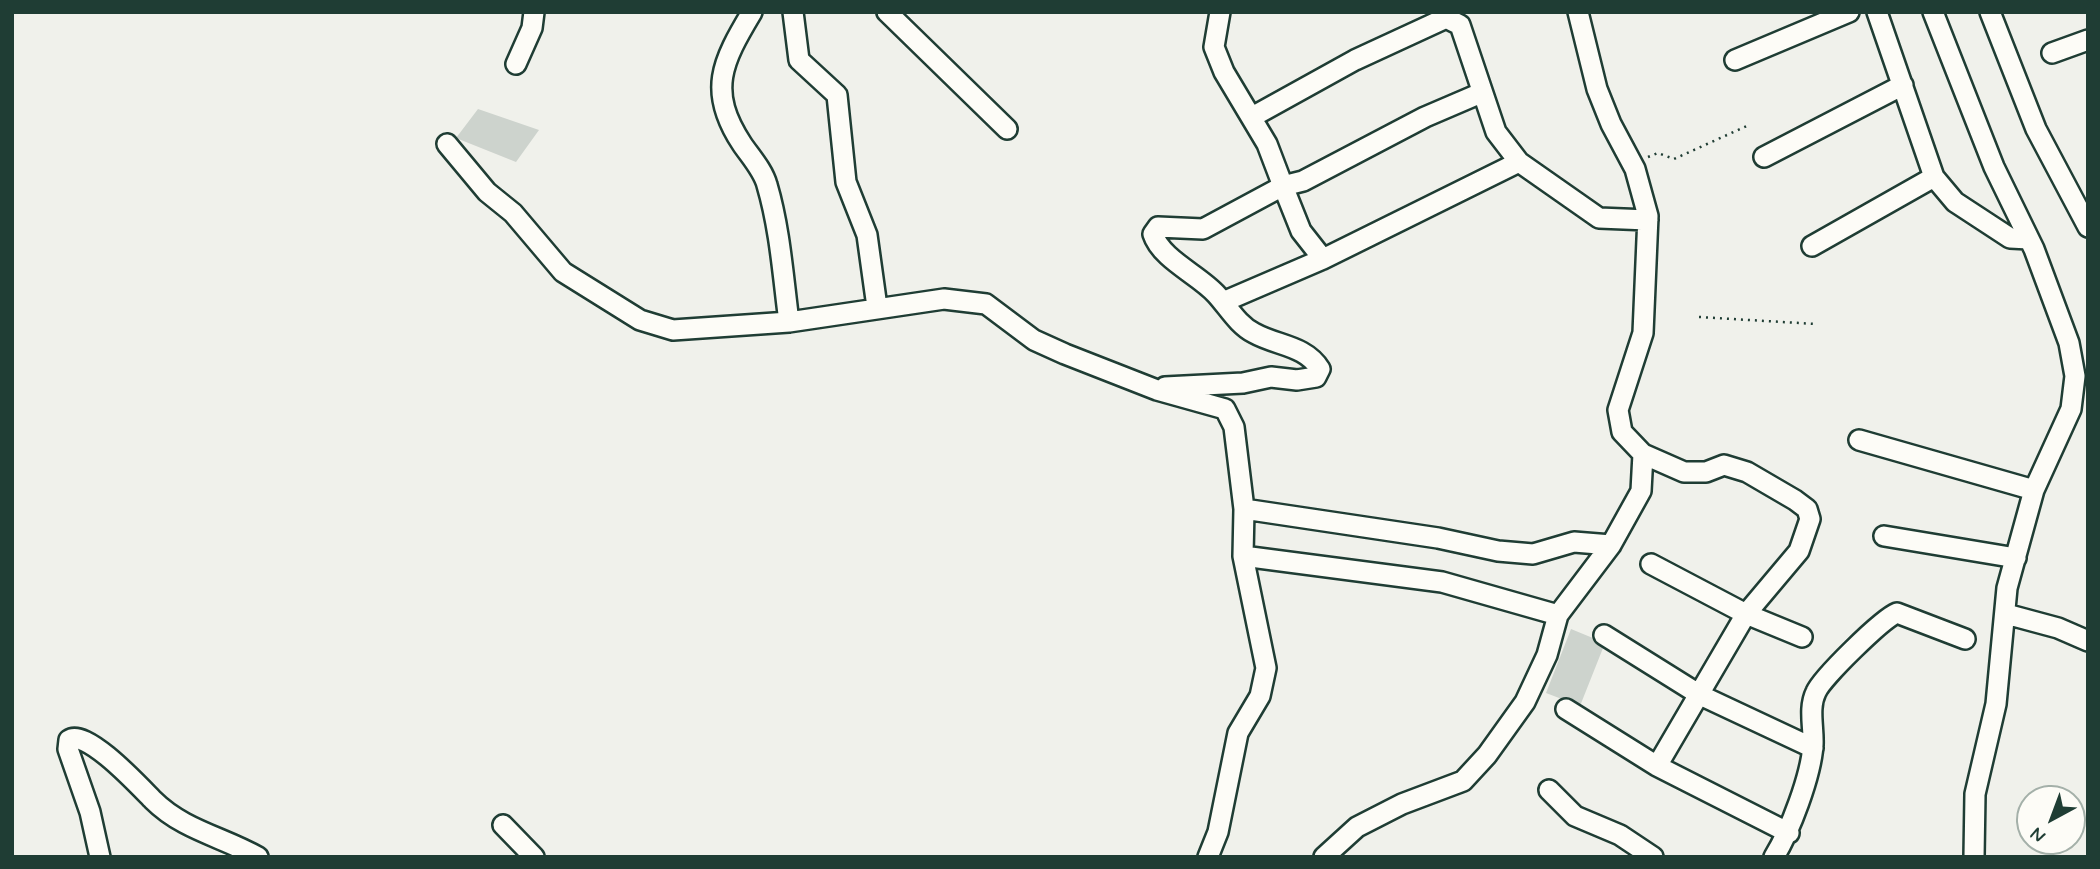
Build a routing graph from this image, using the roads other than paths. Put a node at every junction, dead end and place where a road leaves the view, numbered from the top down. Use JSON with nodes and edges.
{"nodes":[{"id":1,"x":534,"y":12,"type":"edge"},
{"id":2,"x":752,"y":12,"type":"edge"},
{"id":3,"x":793,"y":12,"type":"edge"},
{"id":4,"x":887,"y":12,"type":"edge"},
{"id":5,"x":1220,"y":12,"type":"edge"},
{"id":6,"x":1578,"y":12,"type":"edge"},
{"id":7,"x":1849,"y":12,"type":"edge"},
{"id":8,"x":1877,"y":12,"type":"edge"},
{"id":9,"x":1933,"y":12,"type":"edge"},
{"id":10,"x":1990,"y":12,"type":"edge"},
{"id":11,"x":2088,"y":40,"type":"edge"},
{"id":12,"x":2052,"y":52,"type":"dead end"},
{"id":13,"x":1735,"y":60,"type":"dead end"},
{"id":14,"x":516,"y":64,"type":"dead end"},
{"id":15,"x":1903,"y":85,"type":"junction"},
{"id":16,"x":1481,"y":93,"type":"junction"},
{"id":17,"x":1252,"y":117,"type":"junction"},
{"id":18,"x":1007,"y":129,"type":"dead end"},
{"id":19,"x":447,"y":144,"type":"dead end"},
{"id":20,"x":1764,"y":157,"type":"dead end"},
{"id":21,"x":1519,"y":162,"type":"junction"},
{"id":22,"x":1934,"y":177,"type":"junction"},
{"id":23,"x":1283,"y":186,"type":"junction"},
{"id":24,"x":2084,"y":206,"type":"edge"},
{"id":25,"x":1648,"y":219,"type":"junction"},
{"id":26,"x":2088,"y":227,"type":"edge"},
{"id":27,"x":2029,"y":239,"type":"junction"},
{"id":28,"x":1811,"y":246,"type":"dead end"},
{"id":29,"x":1323,"y":259,"type":"junction"},
{"id":30,"x":1223,"y":302,"type":"junction"},
{"id":31,"x":877,"y":307,"type":"junction"},
{"id":32,"x":789,"y":322,"type":"junction"},
{"id":33,"x":1157,"y":390,"type":"junction"},
{"id":34,"x":1859,"y":440,"type":"dead end"},
{"id":35,"x":1643,"y":454,"type":"junction"},
{"id":36,"x":2034,"y":490,"type":"junction"},
{"id":37,"x":1244,"y":509,"type":"junction"},
{"id":38,"x":1884,"y":536,"type":"dead end"},
{"id":39,"x":1611,"y":545,"type":"junction"},
{"id":40,"x":1243,"y":556,"type":"junction"},
{"id":41,"x":2016,"y":558,"type":"junction"},
{"id":42,"x":1651,"y":564,"type":"dead end"},
{"id":43,"x":1746,"y":614,"type":"junction"},
{"id":44,"x":2006,"y":614,"type":"junction"},
{"id":45,"x":1558,"y":615,"type":"junction"},
{"id":46,"x":1604,"y":635,"type":"dead end"},
{"id":47,"x":1802,"y":637,"type":"dead end"},
{"id":48,"x":1965,"y":639,"type":"dead end"},
{"id":49,"x":2088,"y":641,"type":"edge"},
{"id":50,"x":1700,"y":695,"type":"junction"},
{"id":51,"x":1566,"y":709,"type":"dead end"},
{"id":52,"x":1813,"y":748,"type":"junction"},
{"id":53,"x":1657,"y":765,"type":"junction"},
{"id":54,"x":1549,"y":790,"type":"dead end"},
{"id":55,"x":503,"y":825,"type":"dead end"},
{"id":56,"x":1789,"y":833,"type":"junction"},
{"id":57,"x":100,"y":857,"type":"edge"},
{"id":58,"x":258,"y":857,"type":"edge"},
{"id":59,"x":534,"y":857,"type":"edge"},
{"id":60,"x":1208,"y":857,"type":"edge"},
{"id":61,"x":1324,"y":857,"type":"edge"},
{"id":62,"x":1653,"y":857,"type":"edge"},
{"id":63,"x":1774,"y":857,"type":"edge"},
{"id":64,"x":1974,"y":857,"type":"edge"}],
"edges":[{"from":1,"to":14,"type":"street"},
{"from":2,"to":32,"type":"street"},
{"from":3,"to":31,"type":"street"},
{"from":4,"to":18,"type":"street"},
{"from":5,"to":17,"type":"street"},
{"from":6,"to":25,"type":"street"},
{"from":7,"to":13,"type":"street"},
{"from":8,"to":15,"type":"street"},
{"from":9,"to":27,"type":"street"},
{"from":10,"to":24,"type":"street"},
{"from":11,"to":12,"type":"street"},
{"from":15,"to":20,"type":"street"},
{"from":15,"to":22,"type":"street"},
{"from":16,"to":17,"type":"street"},
{"from":16,"to":21,"type":"street"},
{"from":16,"to":23,"type":"street"},
{"from":17,"to":23,"type":"street"},
{"from":19,"to":32,"type":"street"},
{"from":21,"to":25,"type":"street"},
{"from":21,"to":29,"type":"street"},
{"from":22,"to":27,"type":"street"},
{"from":22,"to":28,"type":"street"},
{"from":23,"to":29,"type":"street"},
{"from":23,"to":30,"type":"street"},
{"from":24,"to":26,"type":"street"},
{"from":25,"to":35,"type":"street"},
{"from":27,"to":36,"type":"street"},
{"from":29,"to":30,"type":"street"},
{"from":30,"to":33,"type":"street"},
{"from":31,"to":32,"type":"street"},
{"from":31,"to":33,"type":"street"},
{"from":33,"to":37,"type":"street"},
{"from":34,"to":36,"type":"street"},
{"from":35,"to":39,"type":"street"},
{"from":35,"to":43,"type":"street"},
{"from":36,"to":41,"type":"street"},
{"from":37,"to":39,"type":"street"},
{"from":37,"to":40,"type":"street"},
{"from":38,"to":41,"type":"street"},
{"from":39,"to":45,"type":"street"},
{"from":40,"to":45,"type":"street"},
{"from":40,"to":60,"type":"street"},
{"from":41,"to":44,"type":"street"},
{"from":42,"to":43,"type":"street"},
{"from":43,"to":47,"type":"street"},
{"from":43,"to":50,"type":"street"},
{"from":44,"to":49,"type":"street"},
{"from":44,"to":64,"type":"street"},
{"from":45,"to":61,"type":"street"},
{"from":46,"to":50,"type":"street"},
{"from":48,"to":52,"type":"street"},
{"from":50,"to":52,"type":"street"},
{"from":50,"to":53,"type":"street"},
{"from":51,"to":53,"type":"street"},
{"from":52,"to":56,"type":"street"},
{"from":53,"to":56,"type":"street"},
{"from":54,"to":62,"type":"street"},
{"from":55,"to":59,"type":"street"},
{"from":56,"to":63,"type":"street"},
{"from":57,"to":58,"type":"street"}]}
